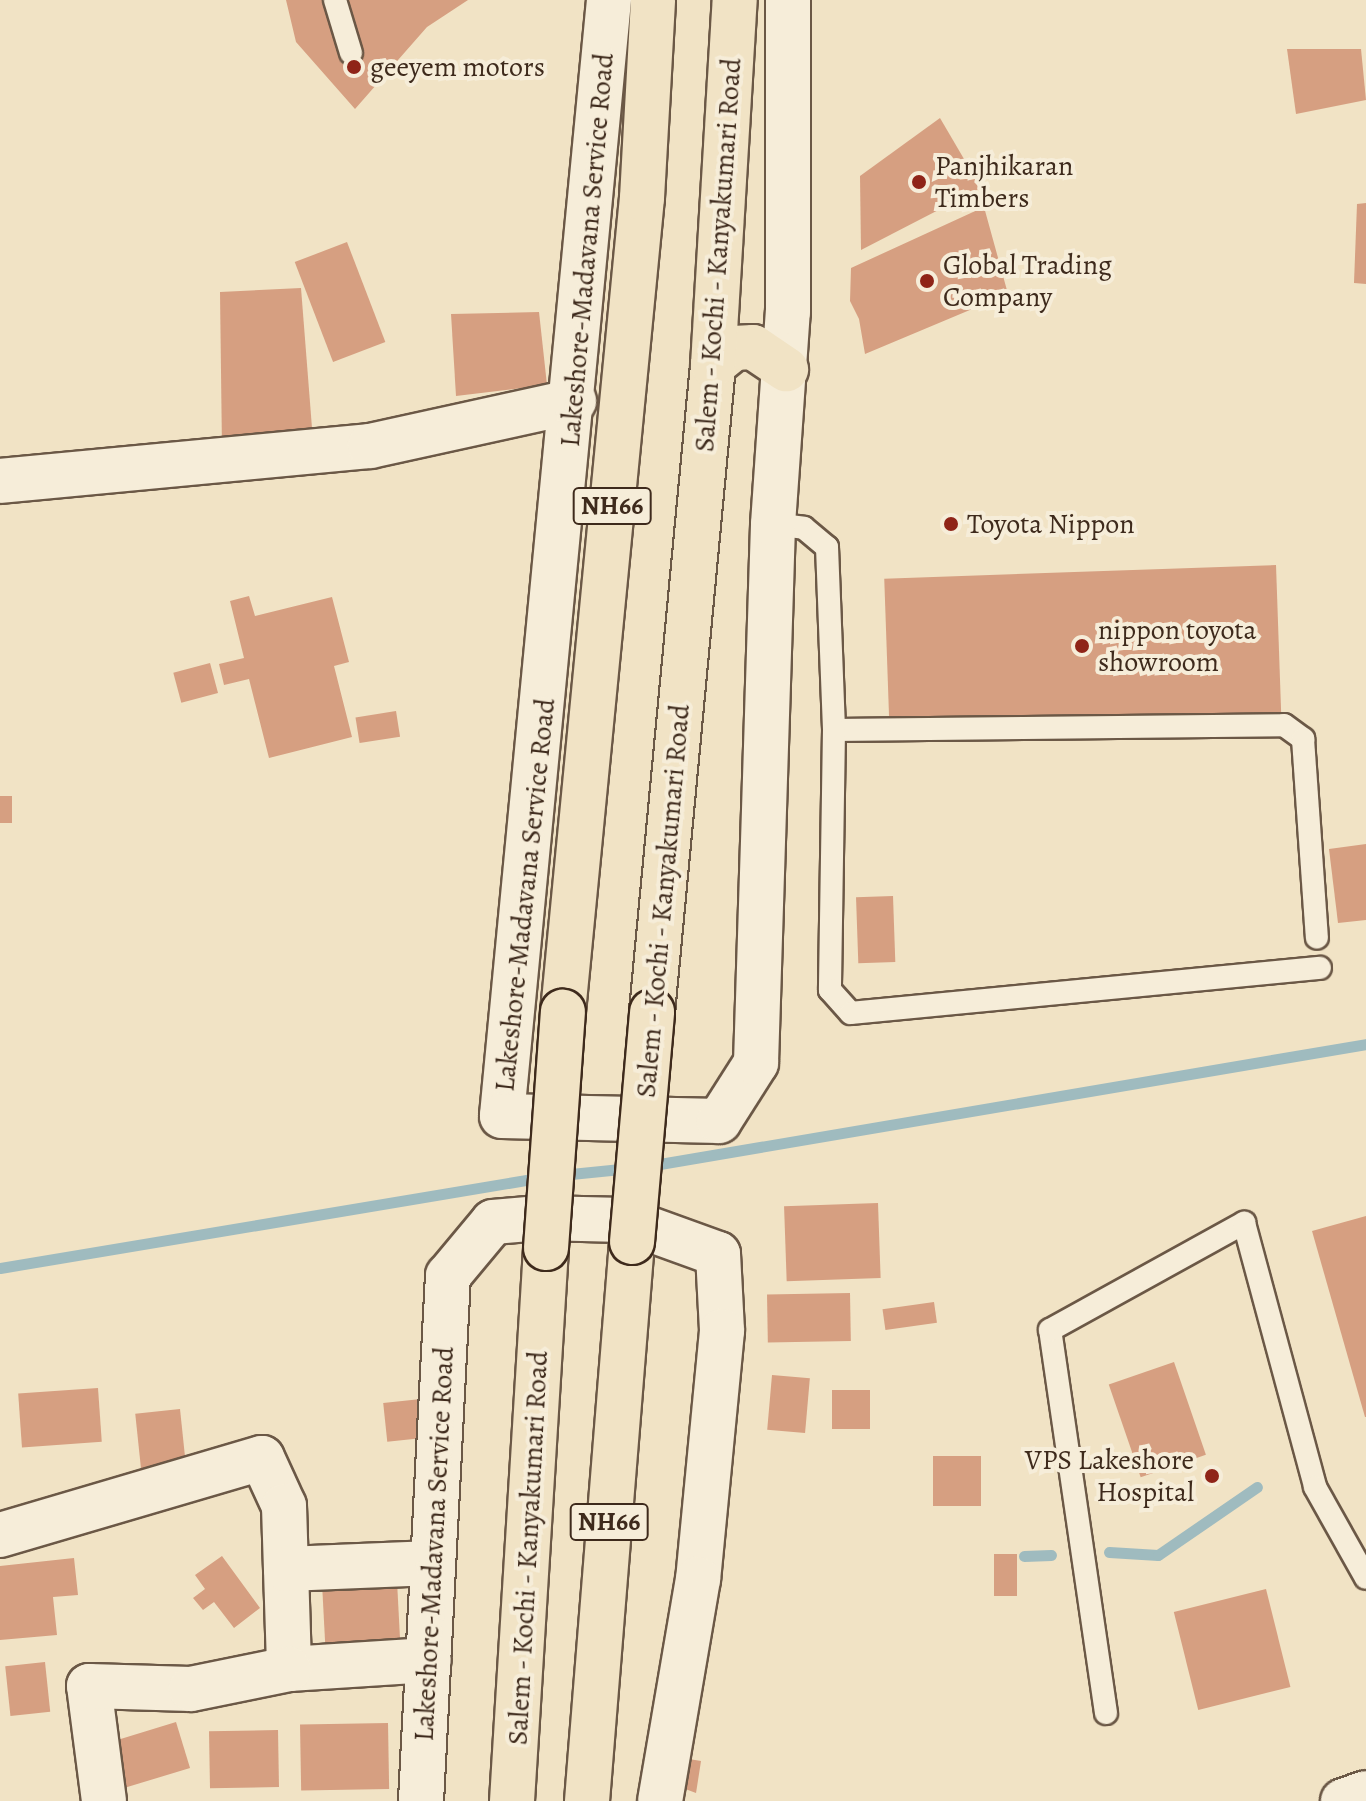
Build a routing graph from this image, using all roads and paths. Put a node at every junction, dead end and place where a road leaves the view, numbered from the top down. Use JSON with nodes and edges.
{"nodes":[{"id":1,"x":335,"y":0,"type":"edge"},
{"id":2,"x":609,"y":0,"type":"edge"},
{"id":3,"x":653,"y":0,"type":"edge"},
{"id":4,"x":735,"y":0,"type":"edge"},
{"id":5,"x":788,"y":0,"type":"edge"},
{"id":6,"x":351,"y":53,"type":"dead end"},
{"id":7,"x":713,"y":365,"type":"junction"},
{"id":8,"x":786,"y":369,"type":"junction"},
{"id":9,"x":574,"y":401,"type":"junction"},
{"id":10,"x":0,"y":481,"type":"edge"},
{"id":11,"x":773,"y":524,"type":"junction"},
{"id":12,"x":834,"y":730,"type":"junction"},
{"id":13,"x":1317,"y":938,"type":"dead end"},
{"id":14,"x":1320,"y":968,"type":"dead end"},
{"id":15,"x":0,"y":1535,"type":"edge"},
{"id":16,"x":433,"y":1563,"type":"junction"},
{"id":17,"x":286,"y":1569,"type":"junction"},
{"id":18,"x":1366,"y":1578,"type":"edge"},
{"id":19,"x":429,"y":1660,"type":"junction"},
{"id":20,"x":289,"y":1669,"type":"junction"},
{"id":21,"x":1106,"y":1713,"type":"dead end"},
{"id":22,"x":1366,"y":1793,"type":"edge"},
{"id":23,"x":104,"y":1801,"type":"edge"},
{"id":24,"x":421,"y":1801,"type":"edge"},
{"id":25,"x":512,"y":1801,"type":"edge"},
{"id":26,"x":587,"y":1801,"type":"edge"},
{"id":27,"x":660,"y":1801,"type":"edge"},
{"id":28,"x":1343,"y":1801,"type":"edge"}],
"edges":[{"from":1,"to":6,"type":"lane"},
{"from":2,"to":9,"type":"street","name":"Lakeshore-Madavana Service Road"},
{"from":3,"to":25,"type":"highway","name":"Salem - Kochi - Kanyakumari Road","number":"NH66","bridge":true},
{"from":4,"to":7,"type":"highway","name":"Salem - Kochi - Kanyakumari Road","number":"NH66"},
{"from":5,"to":8,"type":"street","name":"Lakeshore-Madavana Service Road"},
{"from":7,"to":8,"type":"highway"},
{"from":7,"to":26,"type":"highway","name":"Salem - Kochi - Kanyakumari Road","number":"NH66","bridge":true},
{"from":8,"to":11,"type":"street","name":"Lakeshore-Madavana Service Road"},
{"from":9,"to":10,"type":"street"},
{"from":9,"to":11,"type":"street","name":"Lakeshore-Madavana Service Road"},
{"from":11,"to":12,"type":"lane"},
{"from":12,"to":13,"type":"lane"},
{"from":12,"to":14,"type":"lane"},
{"from":15,"to":17,"type":"street"},
{"from":16,"to":17,"type":"street"},
{"from":16,"to":19,"type":"street","name":"Lakeshore-Madavana Service Road"},
{"from":16,"to":27,"type":"street","name":"Lakeshore-Madavana Service Road"},
{"from":17,"to":20,"type":"street"},
{"from":18,"to":21,"type":"lane"},
{"from":19,"to":20,"type":"street"},
{"from":19,"to":24,"type":"street","name":"Lakeshore-Madavana Service Road"},
{"from":20,"to":23,"type":"street"},
{"from":22,"to":28,"type":"street"}]}
